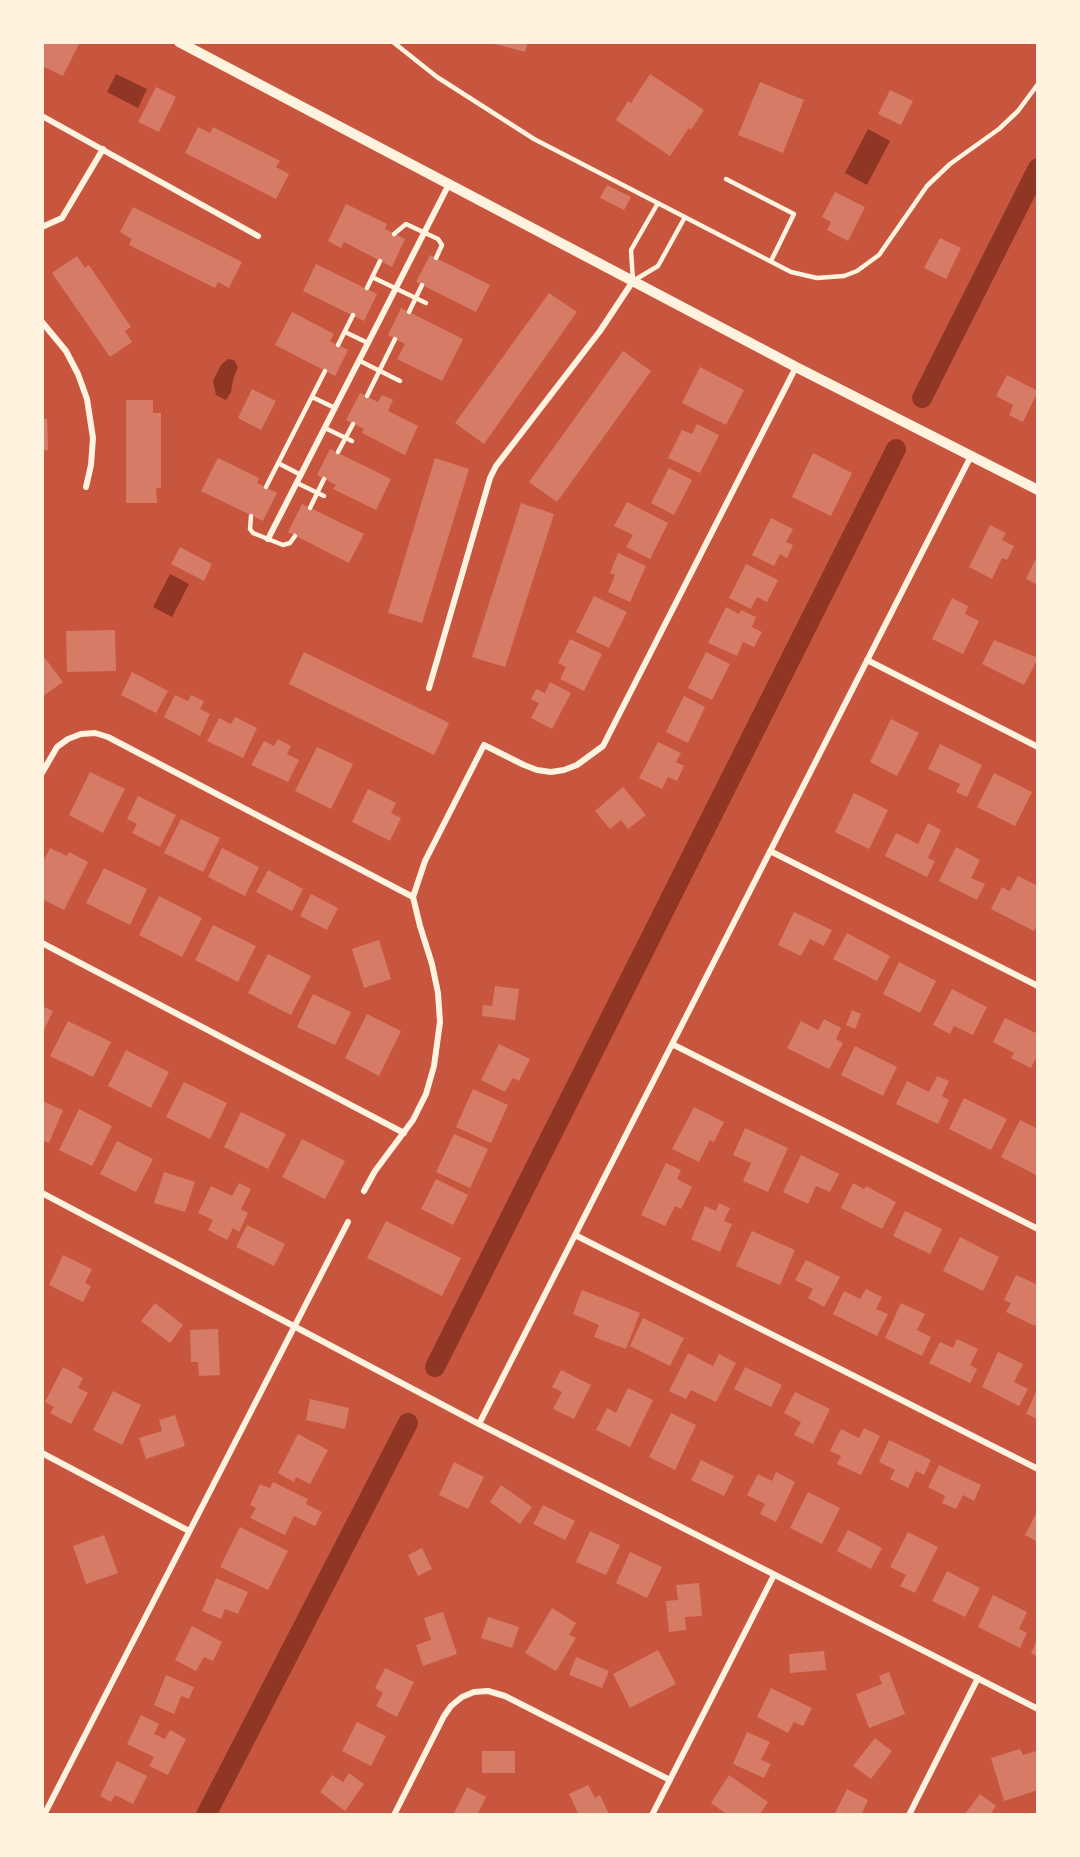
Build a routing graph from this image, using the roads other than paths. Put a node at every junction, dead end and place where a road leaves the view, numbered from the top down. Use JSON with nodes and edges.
{"nodes":[{"id":1,"x":179,"y":42,"type":"edge"},
{"id":2,"x":393,"y":42,"type":"edge"},
{"id":3,"x":1038,"y":84,"type":"edge"},
{"id":4,"x":42,"y":116,"type":"edge"},
{"id":5,"x":103,"y":149,"type":"junction"},
{"id":6,"x":726,"y":179,"type":"dead end"},
{"id":7,"x":449,"y":184,"type":"junction"},
{"id":8,"x":658,"y":203,"type":"junction"},
{"id":9,"x":685,"y":218,"type":"junction"},
{"id":10,"x":42,"y":228,"type":"edge"},
{"id":11,"x":425,"y":232,"type":"junction"},
{"id":12,"x":394,"y":234,"type":"dead end"},
{"id":13,"x":258,"y":236,"type":"dead end"},
{"id":14,"x":436,"y":258,"type":"dead end"},
{"id":15,"x":380,"y":261,"type":"dead end"},
{"id":16,"x":771,"y":261,"type":"junction"},
{"id":17,"x":372,"y":277,"type":"junction"},
{"id":18,"x":633,"y":281,"type":"junction"},
{"id":19,"x":422,"y":285,"type":"dead end"},
{"id":20,"x":367,"y":288,"type":"dead end"},
{"id":21,"x":396,"y":289,"type":"junction"},
{"id":22,"x":415,"y":298,"type":"junction"},
{"id":23,"x":426,"y":303,"type":"dead end"},
{"id":24,"x":409,"y":312,"type":"dead end"},
{"id":25,"x":353,"y":315,"type":"dead end"},
{"id":26,"x":42,"y":322,"type":"edge"},
{"id":27,"x":345,"y":332,"type":"junction"},
{"id":28,"x":395,"y":339,"type":"dead end"},
{"id":29,"x":368,"y":343,"type":"junction"},
{"id":30,"x":338,"y":345,"type":"dead end"},
{"id":31,"x":360,"y":361,"type":"junction"},
{"id":32,"x":796,"y":366,"type":"junction"},
{"id":33,"x":325,"y":371,"type":"dead end"},
{"id":34,"x":379,"y":371,"type":"junction"},
{"id":35,"x":400,"y":381,"type":"dead end"},
{"id":36,"x":367,"y":396,"type":"dead end"},
{"id":37,"x":312,"y":397,"type":"junction"},
{"id":38,"x":335,"y":408,"type":"junction"},
{"id":39,"x":353,"y":424,"type":"dead end"},
{"id":40,"x":325,"y":428,"type":"junction"},
{"id":41,"x":346,"y":438,"type":"junction"},
{"id":42,"x":352,"y":441,"type":"dead end"},
{"id":43,"x":338,"y":452,"type":"dead end"},
{"id":44,"x":971,"y":456,"type":"junction"},
{"id":45,"x":278,"y":464,"type":"junction"},
{"id":46,"x":301,"y":475,"type":"junction"},
{"id":47,"x":324,"y":479,"type":"dead end"},
{"id":48,"x":297,"y":483,"type":"junction"},
{"id":49,"x":86,"y":487,"type":"dead end"},
{"id":50,"x":266,"y":487,"type":"dead end"},
{"id":51,"x":1038,"y":490,"type":"edge"},
{"id":52,"x":317,"y":493,"type":"junction"},
{"id":53,"x":324,"y":496,"type":"dead end"},
{"id":54,"x":310,"y":508,"type":"dead end"},
{"id":55,"x":252,"y":516,"type":"dead end"},
{"id":56,"x":295,"y":536,"type":"dead end"},
{"id":57,"x":268,"y":539,"type":"junction"},
{"id":58,"x":867,"y":660,"type":"junction"},
{"id":59,"x":429,"y":688,"type":"dead end"},
{"id":60,"x":1038,"y":747,"type":"edge"},
{"id":61,"x":42,"y":773,"type":"edge"},
{"id":62,"x":770,"y":851,"type":"junction"},
{"id":63,"x":413,"y":897,"type":"junction"},
{"id":64,"x":42,"y":943,"type":"edge"},
{"id":65,"x":1038,"y":986,"type":"edge"},
{"id":66,"x":672,"y":1044,"type":"junction"},
{"id":67,"x":404,"y":1133,"type":"junction"},
{"id":68,"x":364,"y":1191,"type":"dead end"},
{"id":69,"x":42,"y":1193,"type":"edge"},
{"id":70,"x":348,"y":1222,"type":"dead end"},
{"id":71,"x":1038,"y":1229,"type":"edge"},
{"id":72,"x":575,"y":1235,"type":"junction"},
{"id":73,"x":294,"y":1326,"type":"junction"},
{"id":74,"x":478,"y":1424,"type":"junction"},
{"id":75,"x":42,"y":1453,"type":"edge"},
{"id":76,"x":1038,"y":1469,"type":"edge"},
{"id":77,"x":189,"y":1530,"type":"junction"},
{"id":78,"x":774,"y":1575,"type":"junction"},
{"id":79,"x":978,"y":1678,"type":"junction"},
{"id":80,"x":1038,"y":1709,"type":"edge"},
{"id":81,"x":670,"y":1780,"type":"junction"},
{"id":82,"x":45,"y":1815,"type":"edge"},
{"id":83,"x":394,"y":1815,"type":"edge"},
{"id":84,"x":652,"y":1815,"type":"edge"},
{"id":85,"x":909,"y":1815,"type":"edge"}],
"edges":[{"from":1,"to":7,"type":"street"},
{"from":2,"to":8,"type":"lane"},
{"from":3,"to":16,"type":"lane"},
{"from":4,"to":5,"type":"street"},
{"from":5,"to":10,"type":"street"},
{"from":5,"to":13,"type":"street"},
{"from":6,"to":16,"type":"lane"},
{"from":7,"to":11,"type":"street"},
{"from":7,"to":18,"type":"street"},
{"from":8,"to":9,"type":"lane"},
{"from":8,"to":18,"type":"lane"},
{"from":9,"to":16,"type":"lane"},
{"from":9,"to":18,"type":"lane"},
{"from":11,"to":12,"type":"lane"},
{"from":11,"to":14,"type":"lane"},
{"from":11,"to":21,"type":"street"},
{"from":15,"to":17,"type":"lane"},
{"from":17,"to":20,"type":"lane"},
{"from":17,"to":21,"type":"lane"},
{"from":18,"to":32,"type":"street"},
{"from":18,"to":59,"type":"street"},
{"from":19,"to":22,"type":"lane"},
{"from":21,"to":22,"type":"lane"},
{"from":21,"to":29,"type":"street"},
{"from":22,"to":23,"type":"lane"},
{"from":22,"to":24,"type":"lane"},
{"from":25,"to":27,"type":"lane"},
{"from":26,"to":49,"type":"street"},
{"from":27,"to":29,"type":"lane"},
{"from":27,"to":30,"type":"lane"},
{"from":28,"to":34,"type":"lane"},
{"from":29,"to":31,"type":"street"},
{"from":31,"to":34,"type":"lane"},
{"from":31,"to":38,"type":"street"},
{"from":32,"to":44,"type":"street"},
{"from":32,"to":63,"type":"street"},
{"from":33,"to":37,"type":"lane"},
{"from":34,"to":35,"type":"lane"},
{"from":34,"to":36,"type":"lane"},
{"from":37,"to":38,"type":"lane"},
{"from":37,"to":45,"type":"lane"},
{"from":38,"to":40,"type":"street"},
{"from":39,"to":41,"type":"lane"},
{"from":40,"to":41,"type":"lane"},
{"from":40,"to":46,"type":"street"},
{"from":41,"to":42,"type":"lane"},
{"from":41,"to":43,"type":"lane"},
{"from":44,"to":51,"type":"street"},
{"from":44,"to":58,"type":"street"},
{"from":45,"to":46,"type":"lane"},
{"from":45,"to":50,"type":"lane"},
{"from":46,"to":48,"type":"street"},
{"from":47,"to":52,"type":"lane"},
{"from":48,"to":52,"type":"lane"},
{"from":48,"to":57,"type":"street"},
{"from":52,"to":53,"type":"lane"},
{"from":52,"to":54,"type":"lane"},
{"from":55,"to":57,"type":"lane"},
{"from":56,"to":57,"type":"lane"},
{"from":58,"to":60,"type":"street"},
{"from":58,"to":62,"type":"street"},
{"from":61,"to":63,"type":"street"},
{"from":62,"to":65,"type":"street"},
{"from":62,"to":66,"type":"street"},
{"from":63,"to":67,"type":"street"},
{"from":64,"to":67,"type":"street"},
{"from":66,"to":71,"type":"street"},
{"from":66,"to":72,"type":"street"},
{"from":67,"to":68,"type":"street"},
{"from":69,"to":73,"type":"street"},
{"from":70,"to":73,"type":"street"},
{"from":72,"to":74,"type":"street"},
{"from":72,"to":76,"type":"street"},
{"from":73,"to":74,"type":"street"},
{"from":73,"to":77,"type":"street"},
{"from":74,"to":78,"type":"street"},
{"from":75,"to":77,"type":"street"},
{"from":77,"to":82,"type":"street"},
{"from":78,"to":79,"type":"street"},
{"from":78,"to":81,"type":"street"},
{"from":79,"to":80,"type":"street"},
{"from":79,"to":85,"type":"street"},
{"from":81,"to":83,"type":"street"},
{"from":81,"to":84,"type":"street"}]}
